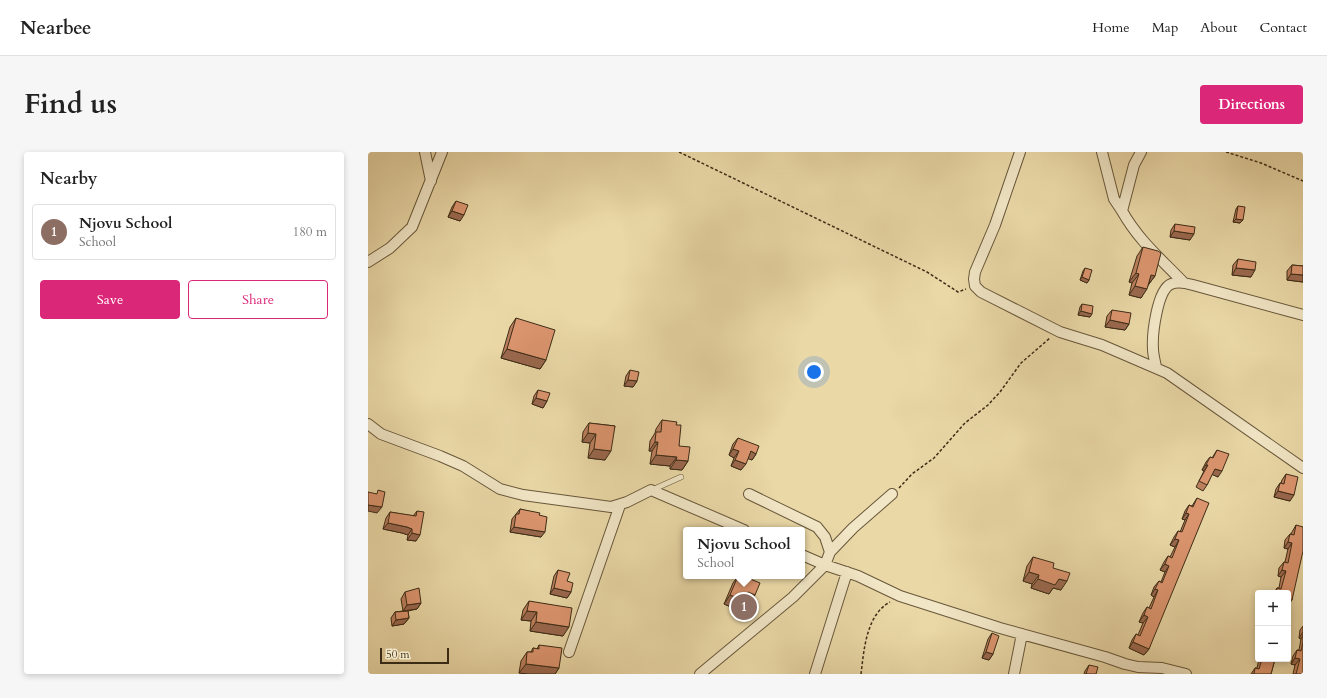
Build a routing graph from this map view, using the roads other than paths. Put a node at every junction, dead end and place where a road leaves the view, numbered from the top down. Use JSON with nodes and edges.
{"nodes":[{"id":1,"x":425,"y":152,"type":"edge"},
{"id":2,"x":442,"y":152,"type":"edge"},
{"id":3,"x":1020,"y":152,"type":"edge"},
{"id":4,"x":1102,"y":152,"type":"edge"},
{"id":5,"x":1141,"y":152,"type":"edge"},
{"id":6,"x":431,"y":182,"type":"junction"},
{"id":7,"x":1122,"y":211,"type":"junction"},
{"id":8,"x":368,"y":262,"type":"edge"},
{"id":9,"x":1184,"y":283,"type":"junction"},
{"id":10,"x":1303,"y":314,"type":"edge"},
{"id":11,"x":1156,"y":367,"type":"junction"},
{"id":12,"x":368,"y":424,"type":"edge"},
{"id":13,"x":1303,"y":468,"type":"edge"},
{"id":14,"x":681,"y":477,"type":"dead end"},
{"id":15,"x":652,"y":490,"type":"junction"},
{"id":16,"x":749,"y":494,"type":"dead end"},
{"id":17,"x":892,"y":494,"type":"road end"},
{"id":18,"x":620,"y":505,"type":"junction"},
{"id":19,"x":737,"y":527,"type":"edge"},
{"id":20,"x":830,"y":552,"type":"junction"},
{"id":21,"x":805,"y":556,"type":"edge"},
{"id":22,"x":825,"y":566,"type":"junction"},
{"id":23,"x":847,"y":572,"type":"junction"},
{"id":24,"x":1022,"y":634,"type":"junction"},
{"id":25,"x":569,"y":652,"type":"dead end"},
{"id":26,"x":700,"y":674,"type":"edge"},
{"id":27,"x":815,"y":674,"type":"edge"},
{"id":28,"x":1014,"y":674,"type":"edge"},
{"id":29,"x":1186,"y":674,"type":"edge"}],
"edges":[{"from":1,"to":6,"type":"street"},
{"from":2,"to":6,"type":"street"},
{"from":3,"to":11,"type":"street"},
{"from":4,"to":7,"type":"street"},
{"from":5,"to":7,"type":"street"},
{"from":6,"to":8,"type":"street"},
{"from":7,"to":9,"type":"street"},
{"from":9,"to":10,"type":"street"},
{"from":9,"to":11,"type":"street"},
{"from":11,"to":13,"type":"street"},
{"from":12,"to":18,"type":"street"},
{"from":14,"to":15,"type":"lane"},
{"from":15,"to":18,"type":"street"},
{"from":15,"to":19,"type":"street"},
{"from":16,"to":20,"type":"street"},
{"from":17,"to":20,"type":"street"},
{"from":18,"to":25,"type":"street"},
{"from":20,"to":22,"type":"street"},
{"from":21,"to":22,"type":"street"},
{"from":22,"to":23,"type":"street"},
{"from":22,"to":26,"type":"street"},
{"from":23,"to":24,"type":"street"},
{"from":23,"to":27,"type":"street"},
{"from":24,"to":28,"type":"street"},
{"from":24,"to":29,"type":"street"}]}
